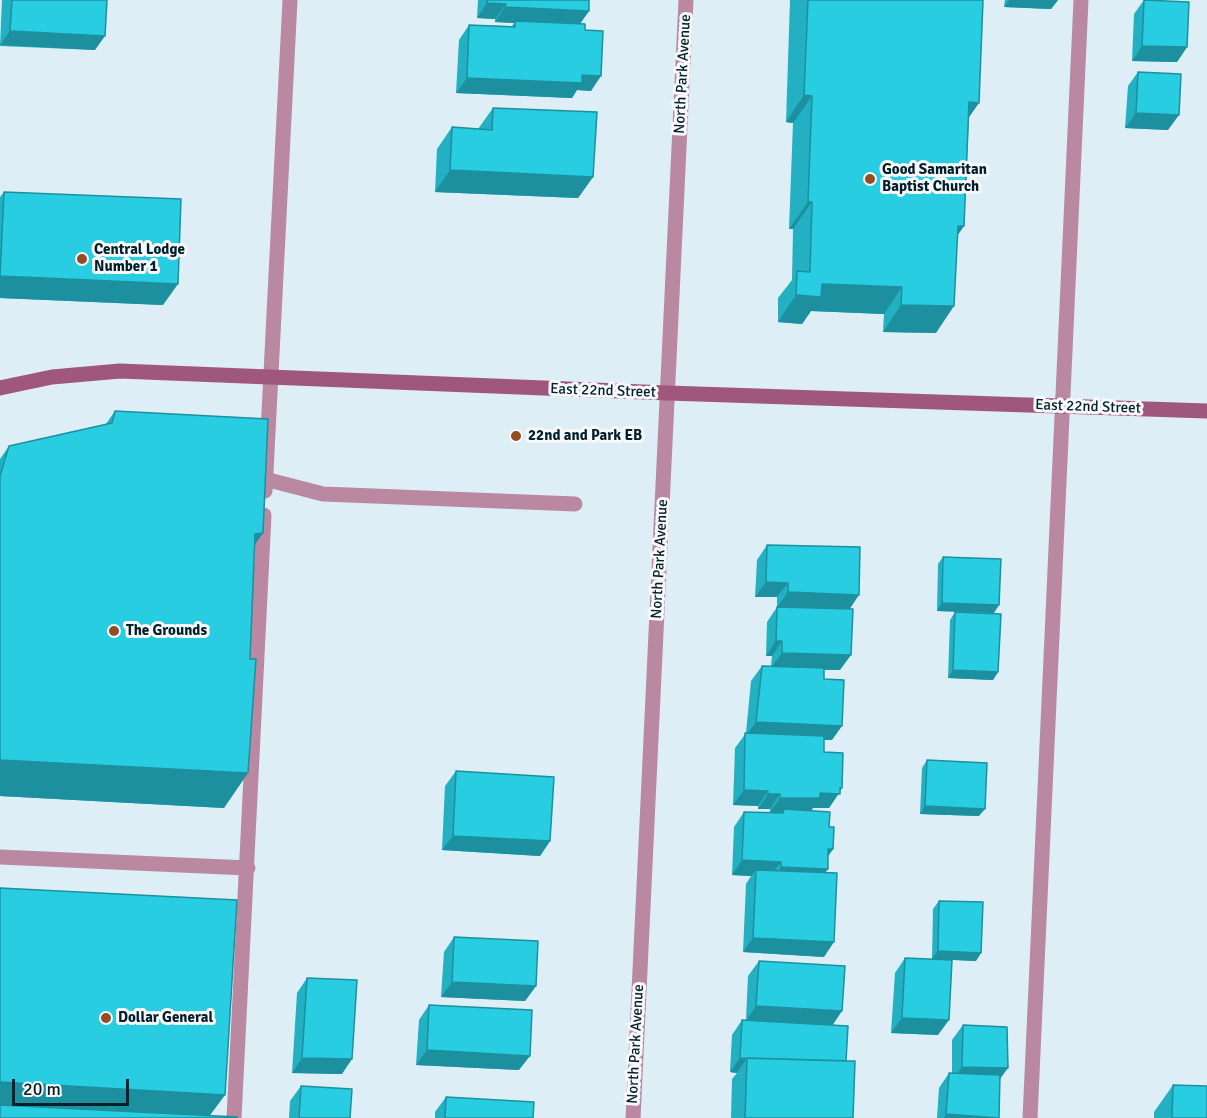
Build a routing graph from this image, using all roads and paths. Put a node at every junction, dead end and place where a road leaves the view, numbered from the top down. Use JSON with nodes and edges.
{"nodes":[{"id":1,"x":290,"y":0,"type":"edge"},
{"id":2,"x":686,"y":0,"type":"edge"},
{"id":3,"x":1081,"y":0,"type":"edge"},
{"id":4,"x":271,"y":378,"type":"junction"},
{"id":5,"x":0,"y":388,"type":"edge"},
{"id":6,"x":668,"y":393,"type":"junction"},
{"id":7,"x":1063,"y":406,"type":"junction"},
{"id":8,"x":1207,"y":411,"type":"edge"},
{"id":9,"x":265,"y":479,"type":"junction"},
{"id":10,"x":575,"y":504,"type":"dead end"},
{"id":11,"x":0,"y":857,"type":"edge"},
{"id":12,"x":248,"y":868,"type":"junction"},
{"id":13,"x":234,"y":1118,"type":"edge"},
{"id":14,"x":633,"y":1118,"type":"edge"},
{"id":15,"x":1030,"y":1118,"type":"edge"}],
"edges":[{"from":1,"to":4,"type":"street"},
{"from":2,"to":6,"type":"street","name":"North Park Avenue"},
{"from":3,"to":7,"type":"street"},
{"from":4,"to":5,"type":"main road","name":"East 22nd Street"},
{"from":4,"to":6,"type":"main road","name":"East 22nd Street"},
{"from":4,"to":9,"type":"street"},
{"from":6,"to":7,"type":"main road","name":"East 22nd Street"},
{"from":6,"to":14,"type":"street","name":"North Park Avenue"},
{"from":7,"to":8,"type":"main road","name":"East 22nd Street"},
{"from":7,"to":15,"type":"street"},
{"from":9,"to":10,"type":"street"},
{"from":9,"to":12,"type":"street"},
{"from":11,"to":12,"type":"street"},
{"from":12,"to":13,"type":"street"}]}
